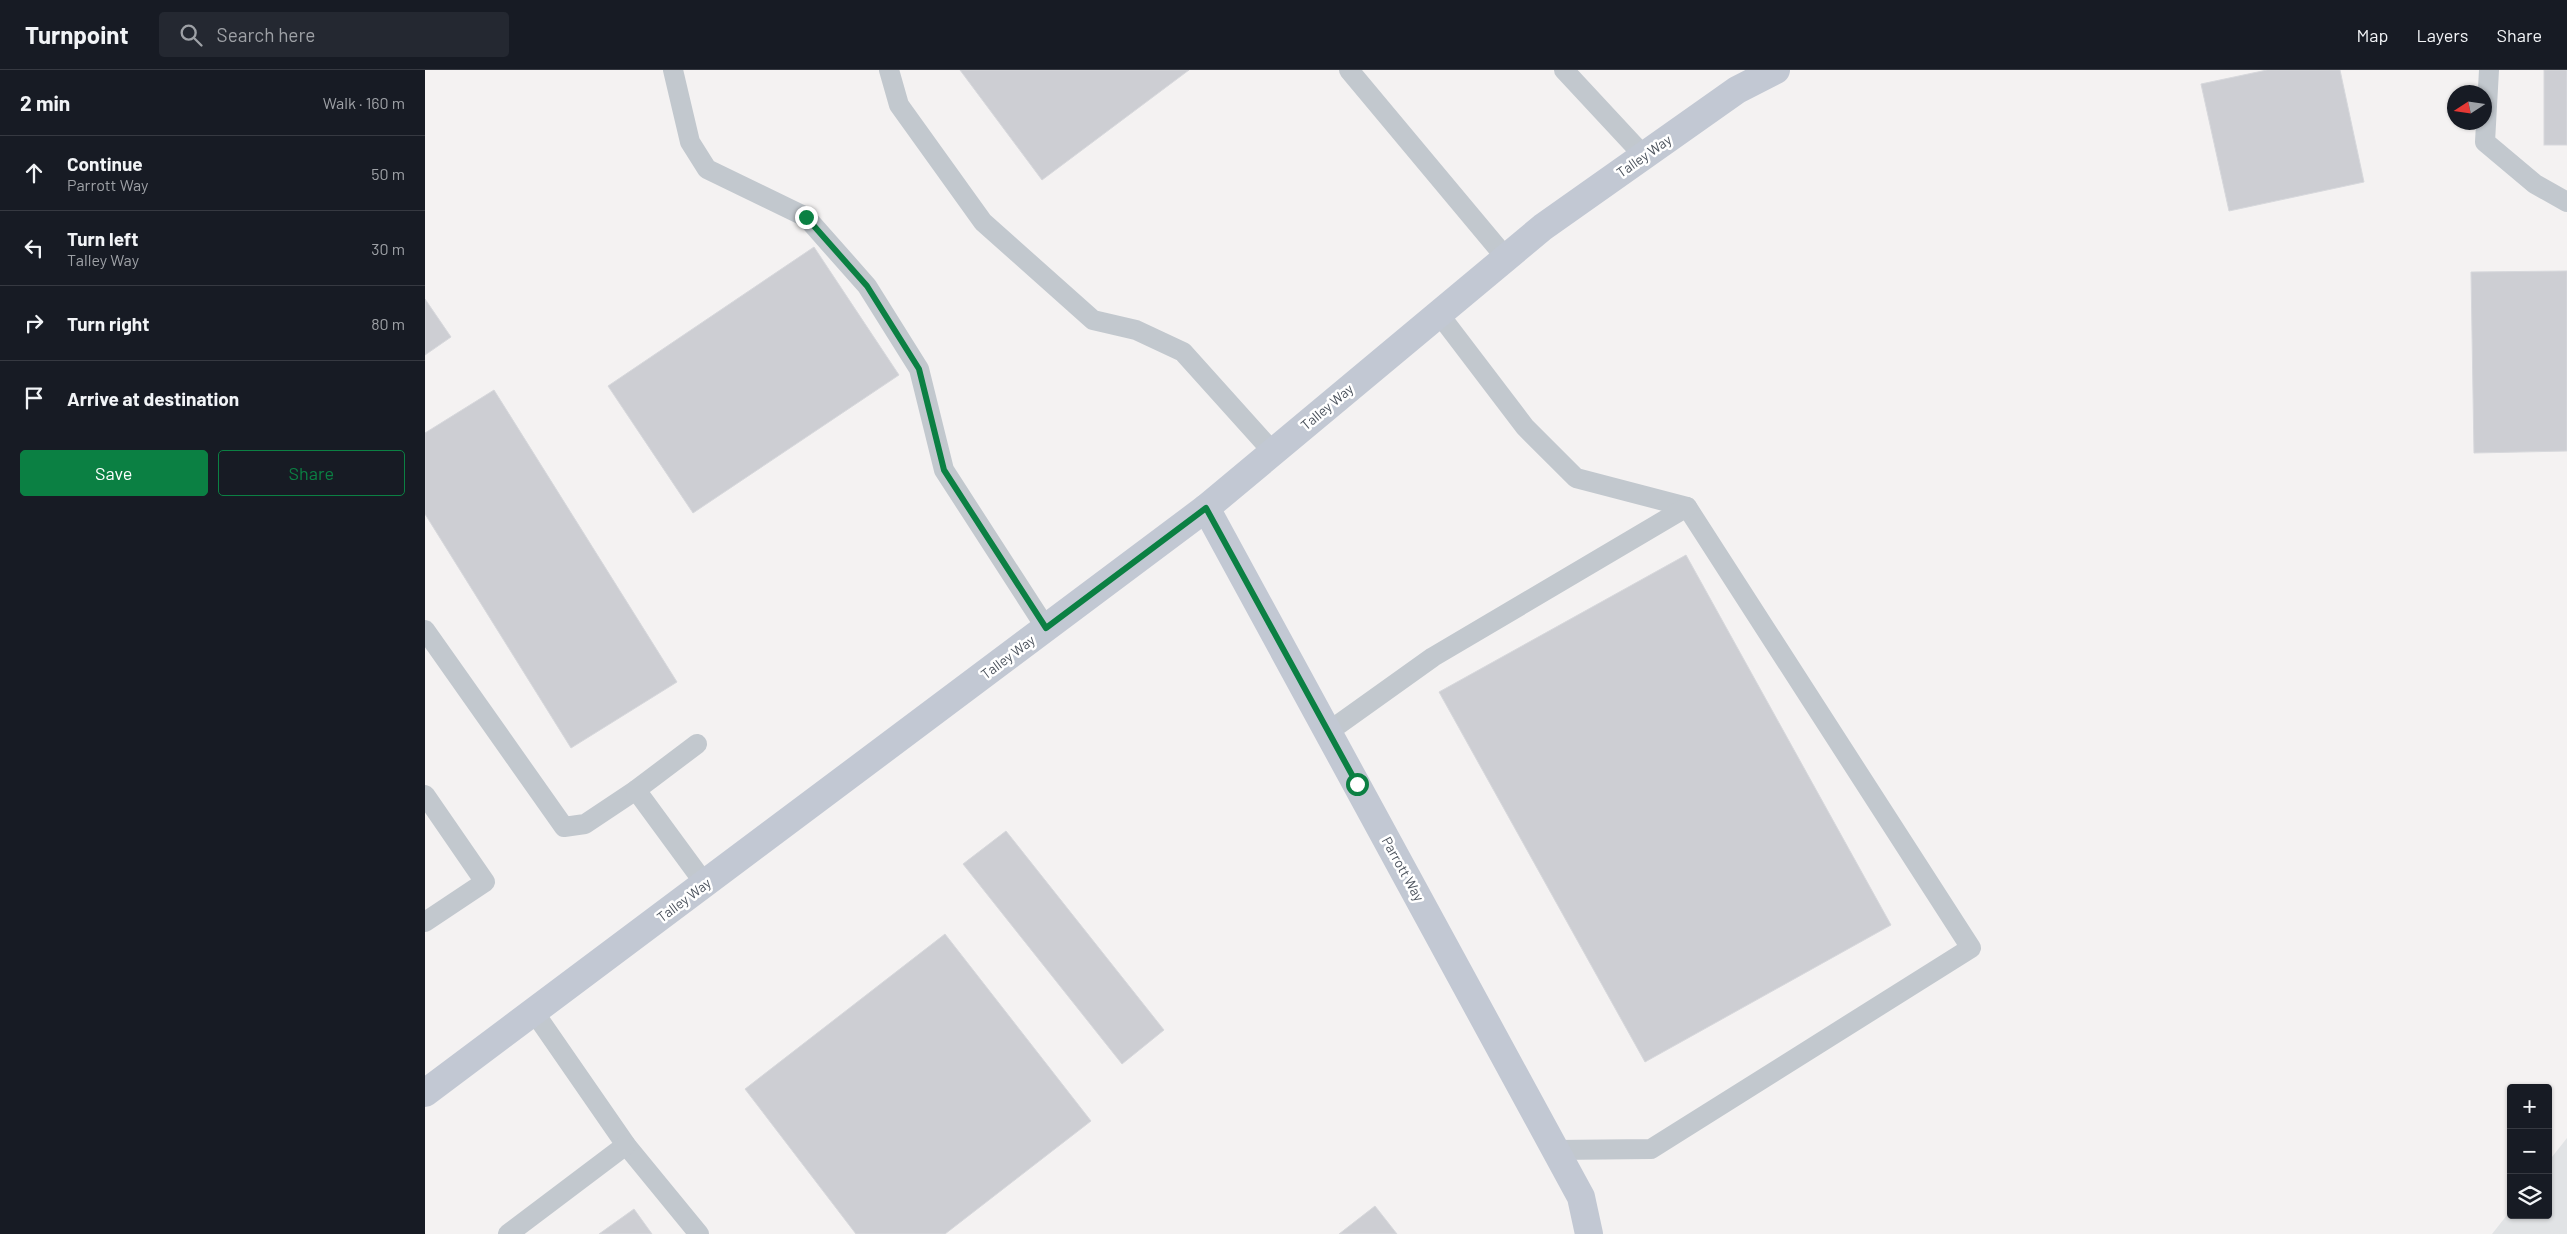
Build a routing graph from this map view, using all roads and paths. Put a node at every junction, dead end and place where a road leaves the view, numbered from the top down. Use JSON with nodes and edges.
{"nodes":[{"id":1,"x":673,"y":70,"type":"edge"},
{"id":2,"x":889,"y":70,"type":"edge"},
{"id":3,"x":1349,"y":70,"type":"edge"},
{"id":4,"x":1564,"y":70,"type":"edge"},
{"id":5,"x":1776,"y":70,"type":"edge"},
{"id":6,"x":2489,"y":70,"type":"edge"},
{"id":7,"x":1644,"y":156,"type":"junction"},
{"id":8,"x":2567,"y":202,"type":"edge"},
{"id":9,"x":1506,"y":258,"type":"junction"},
{"id":10,"x":1439,"y":314,"type":"junction"},
{"id":11,"x":1273,"y":452,"type":"junction"},
{"id":12,"x":1687,"y":507,"type":"junction"},
{"id":13,"x":1206,"y":508,"type":"junction"},
{"id":14,"x":1046,"y":628,"type":"junction"},
{"id":15,"x":425,"y":630,"type":"edge"},
{"id":16,"x":1328,"y":732,"type":"junction"},
{"id":17,"x":697,"y":744,"type":"dead end"},
{"id":18,"x":636,"y":790,"type":"junction"},
{"id":19,"x":425,"y":795,"type":"edge"},
{"id":20,"x":705,"y":884,"type":"junction"},
{"id":21,"x":425,"y":922,"type":"edge"},
{"id":22,"x":534,"y":1012,"type":"junction"},
{"id":23,"x":425,"y":1093,"type":"edge"},
{"id":24,"x":626,"y":1145,"type":"junction"},
{"id":25,"x":1556,"y":1150,"type":"junction"},
{"id":26,"x":508,"y":1234,"type":"edge"},
{"id":27,"x":699,"y":1234,"type":"edge"},
{"id":28,"x":1589,"y":1234,"type":"edge"}],
"edges":[{"from":1,"to":14,"type":"lane"},
{"from":2,"to":11,"type":"lane"},
{"from":3,"to":9,"type":"lane"},
{"from":4,"to":7,"type":"lane"},
{"from":5,"to":7,"type":"main road","name":"Talley Way"},
{"from":6,"to":8,"type":"lane"},
{"from":7,"to":9,"type":"main road","name":"Talley Way"},
{"from":9,"to":10,"type":"main road","name":"Talley Way"},
{"from":10,"to":11,"type":"main road","name":"Talley Way"},
{"from":10,"to":12,"type":"lane"},
{"from":11,"to":13,"type":"main road","name":"Talley Way"},
{"from":12,"to":16,"type":"lane"},
{"from":12,"to":25,"type":"lane"},
{"from":13,"to":14,"type":"main road","name":"Talley Way"},
{"from":13,"to":16,"type":"main road","name":"Parrott Way"},
{"from":14,"to":20,"type":"main road","name":"Talley Way"},
{"from":15,"to":18,"type":"lane"},
{"from":16,"to":25,"type":"main road","name":"Parrott Way"},
{"from":17,"to":18,"type":"lane"},
{"from":18,"to":20,"type":"lane"},
{"from":19,"to":21,"type":"lane"},
{"from":20,"to":22,"type":"main road","name":"Talley Way"},
{"from":22,"to":23,"type":"main road","name":"Talley Way"},
{"from":22,"to":24,"type":"lane"},
{"from":24,"to":26,"type":"lane"},
{"from":24,"to":27,"type":"lane"},
{"from":25,"to":28,"type":"main road","name":"Parrott Way"}]}
